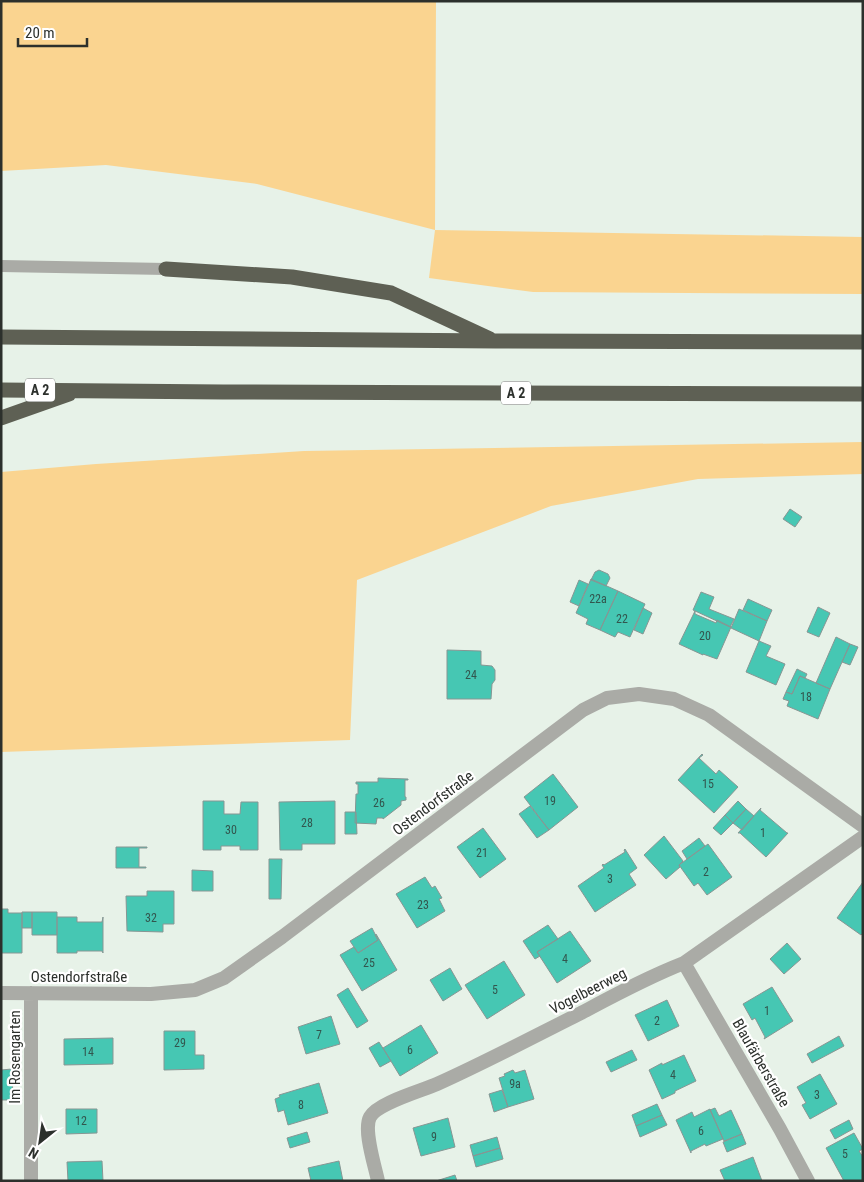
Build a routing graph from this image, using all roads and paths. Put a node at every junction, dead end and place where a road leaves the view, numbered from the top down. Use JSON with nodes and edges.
{"nodes":[{"id":1,"x":1,"y":266,"type":"edge"},
{"id":2,"x":166,"y":269,"type":"joint"},
{"id":3,"x":1,"y":337,"type":"edge"},
{"id":4,"x":496,"y":341,"type":"junction"},
{"id":5,"x":863,"y":342,"type":"edge"},
{"id":6,"x":1,"y":390,"type":"edge"},
{"id":7,"x":79,"y":391,"type":"junction"},
{"id":8,"x":863,"y":394,"type":"edge"},
{"id":9,"x":1,"y":418,"type":"edge"},
{"id":10,"x":863,"y":826,"type":"edge"},
{"id":11,"x":863,"y":837,"type":"edge"},
{"id":12,"x":684,"y":963,"type":"junction"},
{"id":13,"x":1,"y":993,"type":"edge"},
{"id":14,"x":31,"y":993,"type":"junction"},
{"id":15,"x":31,"y":1181,"type":"edge"},
{"id":16,"x":378,"y":1181,"type":"edge"},
{"id":17,"x":808,"y":1181,"type":"edge"}],
"edges":[{"from":1,"to":2,"type":"lane"},
{"from":2,"to":4,"type":"highway"},
{"from":3,"to":4,"type":"highway"},
{"from":4,"to":5,"type":"highway"},
{"from":6,"to":7,"type":"highway","number":"A 2"},
{"from":7,"to":8,"type":"highway","number":"A 2"},
{"from":7,"to":9,"type":"highway"},
{"from":10,"to":14,"type":"street","name":"Ostendorfstraße"},
{"from":11,"to":12,"type":"street","name":"Vogelbeerweg"},
{"from":12,"to":16,"type":"street","name":"Vogelbeerweg"},
{"from":12,"to":17,"type":"street","name":"Blaufärberstraße"},
{"from":13,"to":14,"type":"street","name":"Ostendorfstraße"},
{"from":14,"to":15,"type":"street","name":"Im Rosengarten"}]}
